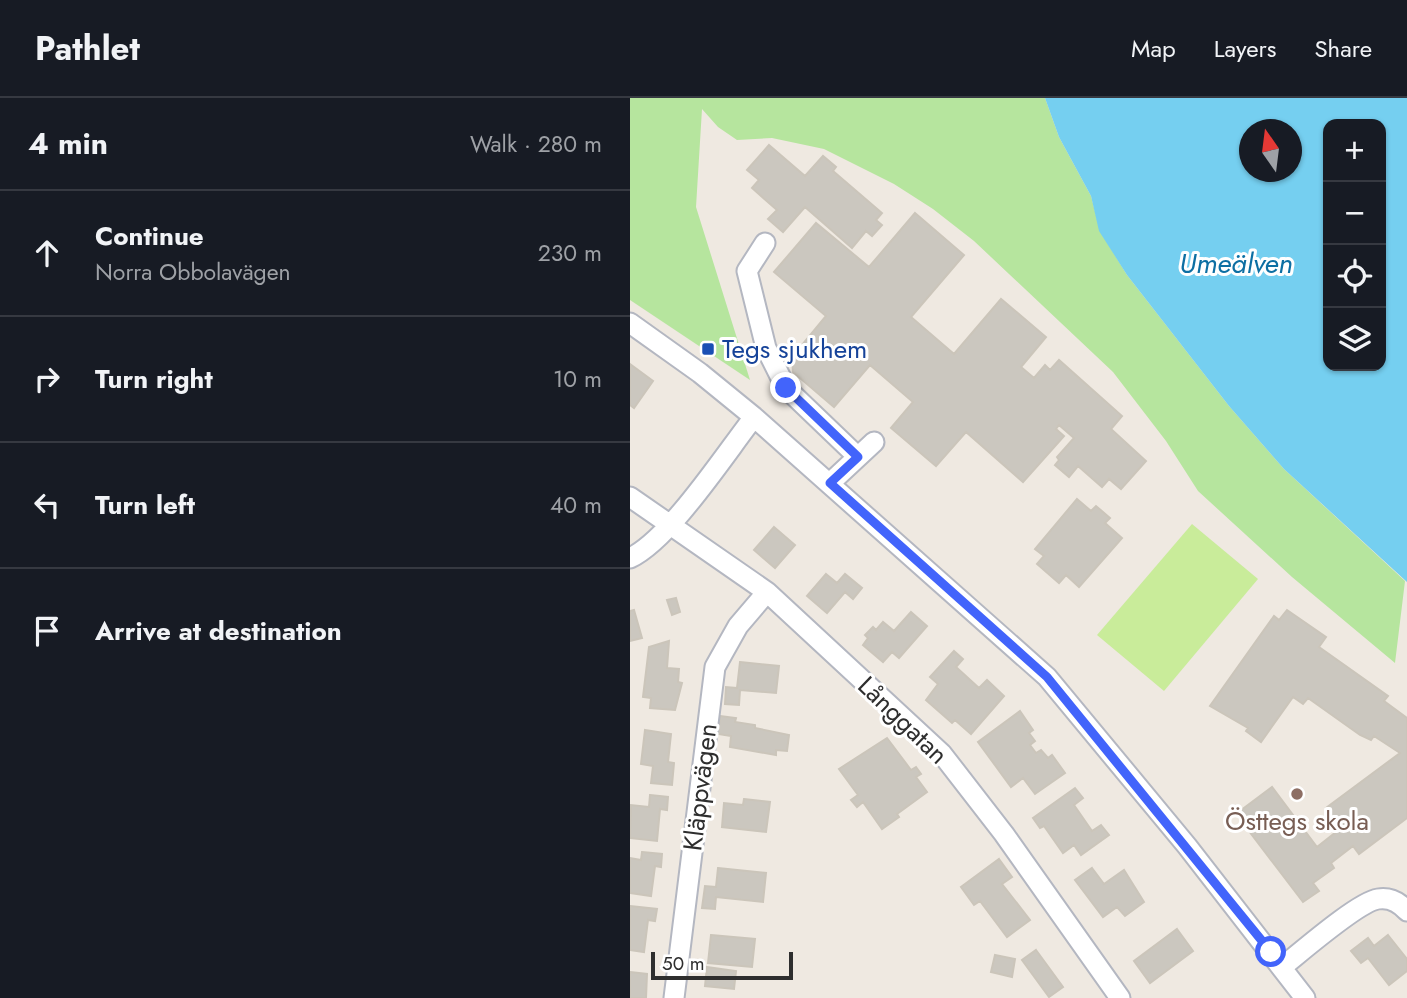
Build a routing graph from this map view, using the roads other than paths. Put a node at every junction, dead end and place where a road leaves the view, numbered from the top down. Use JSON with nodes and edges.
{"nodes":[{"id":1,"x":765,"y":243,"type":"dead end"},
{"id":2,"x":630,"y":323,"type":"edge"},
{"id":3,"x":754,"y":417,"type":"junction"},
{"id":4,"x":874,"y":442,"type":"dead end"},
{"id":5,"x":858,"y":457,"type":"junction"},
{"id":6,"x":830,"y":483,"type":"junction"},
{"id":7,"x":630,"y":497,"type":"edge"},
{"id":8,"x":669,"y":525,"type":"junction"},
{"id":9,"x":630,"y":558,"type":"edge"},
{"id":10,"x":767,"y":592,"type":"junction"},
{"id":11,"x":1407,"y":911,"type":"edge"},
{"id":12,"x":1282,"y":967,"type":"junction"},
{"id":13,"x":674,"y":998,"type":"edge"},
{"id":14,"x":1121,"y":998,"type":"edge"},
{"id":15,"x":1306,"y":998,"type":"edge"}],
"edges":[{"from":1,"to":5,"type":"street"},
{"from":2,"to":3,"type":"street"},
{"from":3,"to":6,"type":"street"},
{"from":3,"to":8,"type":"street"},
{"from":4,"to":5,"type":"street"},
{"from":5,"to":6,"type":"street"},
{"from":6,"to":12,"type":"street"},
{"from":7,"to":8,"type":"street","name":"Långgatan"},
{"from":8,"to":9,"type":"street"},
{"from":8,"to":10,"type":"street","name":"Långgatan"},
{"from":10,"to":13,"type":"street","name":"Kläppvägen"},
{"from":10,"to":14,"type":"street","name":"Långgatan"},
{"from":11,"to":12,"type":"street"},
{"from":12,"to":15,"type":"street"}]}
